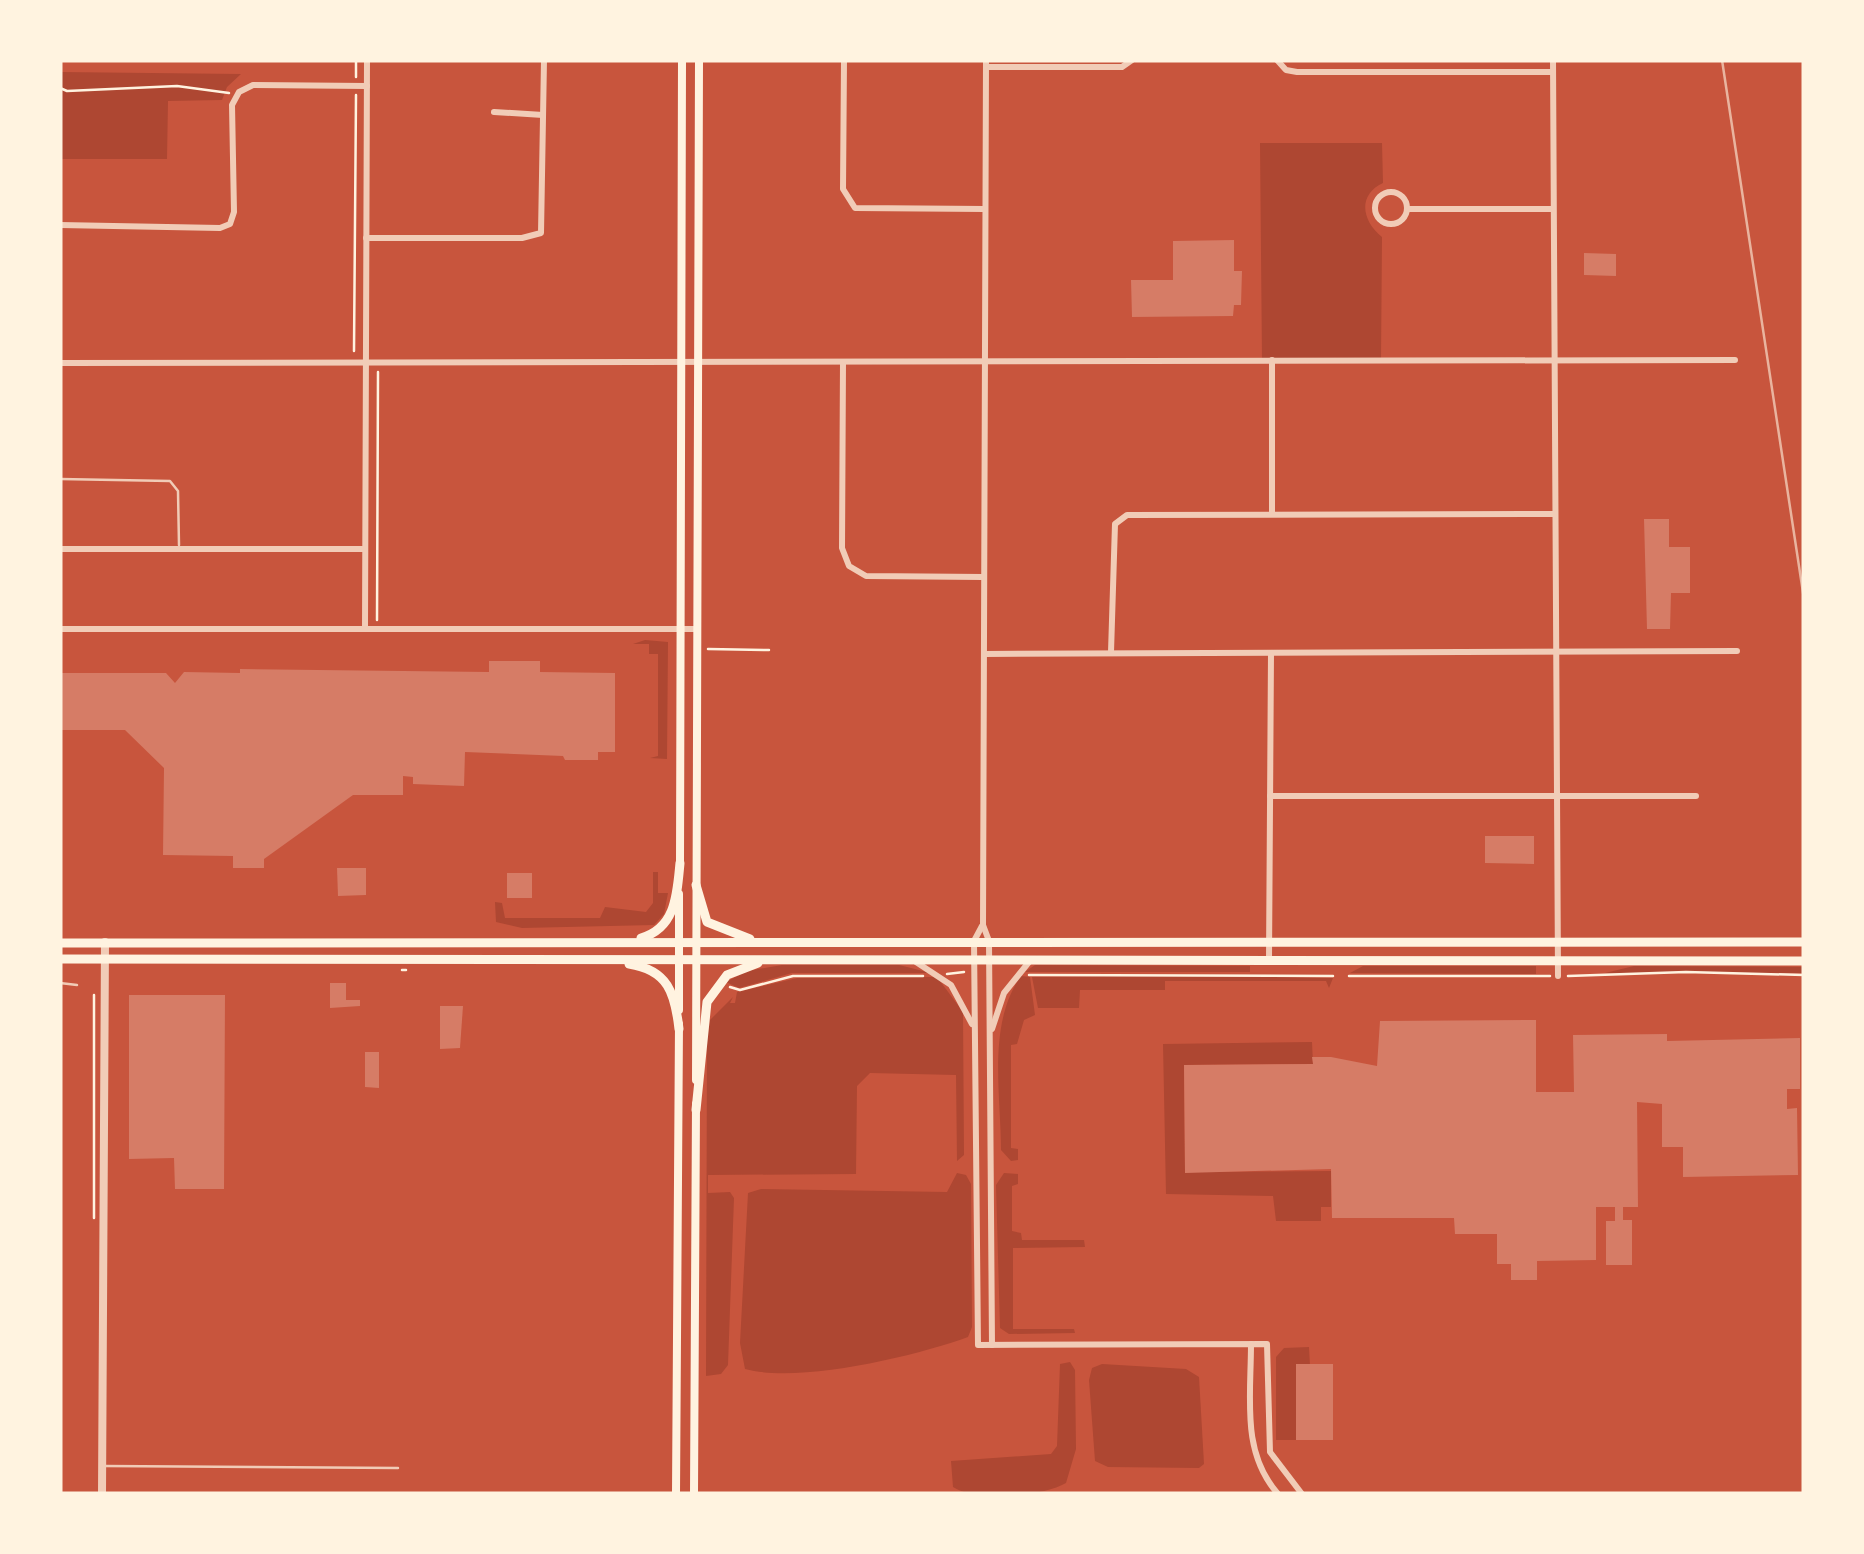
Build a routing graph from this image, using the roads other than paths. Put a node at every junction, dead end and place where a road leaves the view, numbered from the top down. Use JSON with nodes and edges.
{"nodes":[{"id":1,"x":368,"y":60,"type":"edge"},
{"id":2,"x":544,"y":60,"type":"edge"},
{"id":3,"x":682,"y":60,"type":"edge"},
{"id":4,"x":699,"y":60,"type":"edge"},
{"id":5,"x":844,"y":60,"type":"edge"},
{"id":6,"x":1132,"y":60,"type":"edge"},
{"id":7,"x":1277,"y":60,"type":"edge"},
{"id":8,"x":1553,"y":60,"type":"edge"},
{"id":9,"x":986,"y":64,"type":"edge"},
{"id":10,"x":1553,"y":72,"type":"junction"},
{"id":11,"x":368,"y":86,"type":"junction"},
{"id":12,"x":494,"y":112,"type":"dead end"},
{"id":13,"x":543,"y":114,"type":"junction"},
{"id":14,"x":985,"y":209,"type":"junction"},
{"id":15,"x":1408,"y":209,"type":"junction"},
{"id":16,"x":1552,"y":209,"type":"junction"},
{"id":17,"x":60,"y":225,"type":"edge"},
{"id":18,"x":366,"y":238,"type":"junction"},
{"id":19,"x":1272,"y":359,"type":"junction"},
{"id":20,"x":1735,"y":360,"type":"dead end"},
{"id":21,"x":60,"y":362,"type":"edge"},
{"id":22,"x":365,"y":362,"type":"junction"},
{"id":23,"x":683,"y":362,"type":"junction"},
{"id":24,"x":844,"y":362,"type":"junction"},
{"id":25,"x":984,"y":362,"type":"junction"},
{"id":26,"x":1551,"y":362,"type":"junction"},
{"id":27,"x":699,"y":363,"type":"junction"},
{"id":28,"x":60,"y":479,"type":"edge"},
{"id":29,"x":1272,"y":514,"type":"junction"},
{"id":30,"x":1554,"y":514,"type":"junction"},
{"id":31,"x":179,"y":549,"type":"junction"},
{"id":32,"x":366,"y":549,"type":"junction"},
{"id":33,"x":60,"y":550,"type":"edge"},
{"id":34,"x":984,"y":577,"type":"junction"},
{"id":35,"x":60,"y":629,"type":"edge"},
{"id":36,"x":365,"y":629,"type":"junction"},
{"id":37,"x":681,"y":629,"type":"junction"},
{"id":38,"x":697,"y":629,"type":"junction"},
{"id":39,"x":1737,"y":651,"type":"dead end"},
{"id":40,"x":1111,"y":652,"type":"junction"},
{"id":41,"x":1557,"y":652,"type":"junction"},
{"id":42,"x":1271,"y":653,"type":"junction"},
{"id":43,"x":984,"y":654,"type":"junction"},
{"id":44,"x":1270,"y":796,"type":"junction"},
{"id":45,"x":1557,"y":796,"type":"junction"},
{"id":46,"x":1696,"y":796,"type":"dead end"},
{"id":47,"x":680,"y":862,"type":"junction"},
{"id":48,"x":696,"y":885,"type":"junction"},
{"id":49,"x":983,"y":925,"type":"junction"},
{"id":50,"x":626,"y":941,"type":"junction"},
{"id":51,"x":679,"y":941,"type":"junction"},
{"id":52,"x":989,"y":941,"type":"junction"},
{"id":53,"x":60,"y":942,"type":"edge"},
{"id":54,"x":105,"y":942,"type":"junction"},
{"id":55,"x":696,"y":942,"type":"junction"},
{"id":56,"x":762,"y":942,"type":"junction"},
{"id":57,"x":974,"y":942,"type":"junction"},
{"id":58,"x":1269,"y":942,"type":"junction"},
{"id":59,"x":1556,"y":942,"type":"junction"},
{"id":60,"x":1804,"y":942,"type":"edge"},
{"id":61,"x":104,"y":959,"type":"junction"},
{"id":62,"x":596,"y":959,"type":"junction"},
{"id":63,"x":696,"y":959,"type":"junction"},
{"id":64,"x":776,"y":959,"type":"junction"},
{"id":65,"x":896,"y":959,"type":"junction"},
{"id":66,"x":974,"y":959,"type":"junction"},
{"id":67,"x":989,"y":959,"type":"junction"},
{"id":68,"x":1044,"y":959,"type":"junction"},
{"id":69,"x":60,"y":960,"type":"edge"},
{"id":70,"x":679,"y":960,"type":"junction"},
{"id":71,"x":1269,"y":960,"type":"junction"},
{"id":72,"x":1557,"y":960,"type":"junction"},
{"id":73,"x":1804,"y":961,"type":"edge"},
{"id":74,"x":1558,"y":976,"type":"road end"},
{"id":75,"x":60,"y":984,"type":"edge"},
{"id":76,"x":76,"y":985,"type":"dead end"},
{"id":77,"x":678,"y":1030,"type":"junction"},
{"id":78,"x":990,"y":1040,"type":"junction"},
{"id":79,"x":975,"y":1042,"type":"junction"},
{"id":80,"x":696,"y":1110,"type":"junction"},
{"id":81,"x":992,"y":1344,"type":"junction"},
{"id":82,"x":1250,"y":1344,"type":"junction"},
{"id":83,"x":676,"y":1384,"type":"junction"},
{"id":84,"x":695,"y":1384,"type":"junction"},
{"id":85,"x":102,"y":1466,"type":"junction"},
{"id":86,"x":398,"y":1468,"type":"dead end"},
{"id":87,"x":102,"y":1494,"type":"edge"},
{"id":88,"x":676,"y":1494,"type":"edge"},
{"id":89,"x":694,"y":1494,"type":"edge"},
{"id":90,"x":1278,"y":1494,"type":"edge"},
{"id":91,"x":1302,"y":1494,"type":"edge"}],
"edges":[{"from":1,"to":11,"type":"street"},
{"from":2,"to":13,"type":"street"},
{"from":3,"to":23,"type":"main road"},
{"from":4,"to":27,"type":"main road"},
{"from":5,"to":14,"type":"street"},
{"from":6,"to":9,"type":"street"},
{"from":7,"to":10,"type":"street"},
{"from":8,"to":10,"type":"street"},
{"from":9,"to":14,"type":"street"},
{"from":10,"to":16,"type":"street"},
{"from":11,"to":17,"type":"street"},
{"from":11,"to":18,"type":"street"},
{"from":12,"to":13,"type":"street"},
{"from":13,"to":18,"type":"street"},
{"from":14,"to":25,"type":"street"},
{"from":15,"to":15,"type":"street"},
{"from":15,"to":16,"type":"street"},
{"from":16,"to":26,"type":"street"},
{"from":18,"to":22,"type":"street"},
{"from":19,"to":25,"type":"street"},
{"from":19,"to":26,"type":"street"},
{"from":19,"to":29,"type":"street"},
{"from":20,"to":26,"type":"street"},
{"from":21,"to":22,"type":"street"},
{"from":22,"to":23,"type":"street"},
{"from":22,"to":32,"type":"street"},
{"from":23,"to":27,"type":"street"},
{"from":23,"to":37,"type":"main road"},
{"from":24,"to":25,"type":"street"},
{"from":24,"to":27,"type":"street"},
{"from":24,"to":34,"type":"street"},
{"from":25,"to":34,"type":"street"},
{"from":26,"to":30,"type":"street"},
{"from":27,"to":38,"type":"main road"},
{"from":28,"to":31,"type":"lane"},
{"from":29,"to":30,"type":"street"},
{"from":29,"to":40,"type":"street"},
{"from":30,"to":41,"type":"street"},
{"from":31,"to":32,"type":"street"},
{"from":31,"to":33,"type":"street"},
{"from":32,"to":36,"type":"street"},
{"from":34,"to":43,"type":"street"},
{"from":35,"to":36,"type":"street"},
{"from":36,"to":37,"type":"street"},
{"from":37,"to":38,"type":"street"},
{"from":37,"to":47,"type":"main road"},
{"from":38,"to":48,"type":"main road"},
{"from":39,"to":41,"type":"street"},
{"from":40,"to":42,"type":"street"},
{"from":40,"to":43,"type":"street"},
{"from":41,"to":42,"type":"street"},
{"from":41,"to":45,"type":"street"},
{"from":42,"to":44,"type":"street"},
{"from":43,"to":49,"type":"street"},
{"from":44,"to":45,"type":"street"},
{"from":44,"to":58,"type":"street"},
{"from":45,"to":46,"type":"street"},
{"from":45,"to":59,"type":"street"},
{"from":47,"to":50,"type":"main road"},
{"from":47,"to":51,"type":"main road"},
{"from":48,"to":55,"type":"main road"},
{"from":48,"to":56,"type":"main road"},
{"from":49,"to":52,"type":"street"},
{"from":49,"to":57,"type":"street"},
{"from":50,"to":51,"type":"main road"},
{"from":50,"to":54,"type":"main road"},
{"from":51,"to":55,"type":"main road"},
{"from":51,"to":70,"type":"main road"},
{"from":52,"to":57,"type":"main road"},
{"from":52,"to":58,"type":"main road"},
{"from":52,"to":67,"type":"street"},
{"from":53,"to":54,"type":"main road"},
{"from":54,"to":61,"type":"street"},
{"from":55,"to":56,"type":"main road"},
{"from":55,"to":63,"type":"main road"},
{"from":56,"to":57,"type":"main road"},
{"from":57,"to":66,"type":"street"},
{"from":58,"to":59,"type":"main road"},
{"from":58,"to":71,"type":"street"},
{"from":59,"to":60,"type":"main road"},
{"from":59,"to":72,"type":"street"},
{"from":61,"to":62,"type":"main road"},
{"from":61,"to":69,"type":"main road"},
{"from":61,"to":85,"type":"street"},
{"from":62,"to":70,"type":"main road"},
{"from":62,"to":77,"type":"main road"},
{"from":63,"to":64,"type":"main road"},
{"from":63,"to":70,"type":"main road"},
{"from":63,"to":80,"type":"main road"},
{"from":64,"to":65,"type":"main road"},
{"from":64,"to":80,"type":"main road"},
{"from":65,"to":66,"type":"main road"},
{"from":65,"to":79,"type":"street"},
{"from":66,"to":67,"type":"main road"},
{"from":66,"to":79,"type":"street"},
{"from":67,"to":68,"type":"main road"},
{"from":67,"to":78,"type":"street"},
{"from":68,"to":71,"type":"main road"},
{"from":68,"to":78,"type":"street"},
{"from":70,"to":77,"type":"main road"},
{"from":71,"to":72,"type":"main road"},
{"from":72,"to":73,"type":"main road"},
{"from":72,"to":74,"type":"street"},
{"from":75,"to":76,"type":"lane"},
{"from":77,"to":83,"type":"main road"},
{"from":78,"to":81,"type":"street"},
{"from":79,"to":81,"type":"street"},
{"from":80,"to":84,"type":"main road"},
{"from":81,"to":82,"type":"street"},
{"from":82,"to":90,"type":"street"},
{"from":82,"to":91,"type":"street"},
{"from":83,"to":84,"type":"street"},
{"from":83,"to":88,"type":"main road"},
{"from":84,"to":89,"type":"main road"},
{"from":85,"to":86,"type":"lane"},
{"from":85,"to":87,"type":"street"}]}
